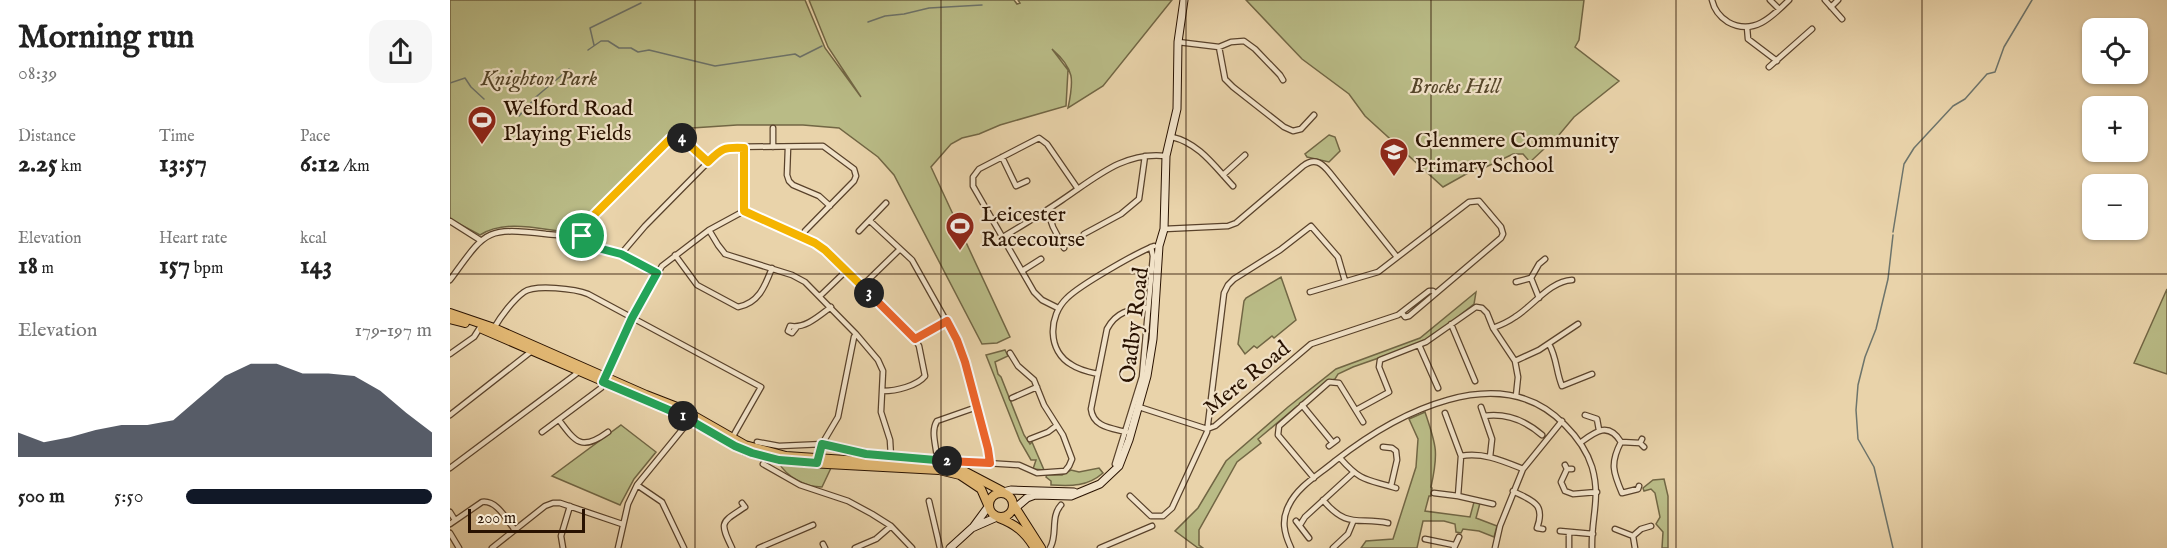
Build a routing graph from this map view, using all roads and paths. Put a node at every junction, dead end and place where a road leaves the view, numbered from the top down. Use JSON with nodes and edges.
{"nodes":[{"id":1,"x":1184,"y":0,"type":"edge"},
{"id":2,"x":1712,"y":0,"type":"edge"},
{"id":3,"x":1770,"y":0,"type":"edge"},
{"id":4,"x":1789,"y":0,"type":"edge"},
{"id":5,"x":1825,"y":0,"type":"edge"},
{"id":6,"x":1838,"y":0,"type":"edge"},
{"id":7,"x":1831,"y":7,"type":"junction"},
{"id":8,"x":1779,"y":9,"type":"junction"},
{"id":9,"x":1842,"y":19,"type":"dead end"},
{"id":10,"x":1746,"y":27,"type":"junction"},
{"id":11,"x":1812,"y":29,"type":"dead end"},
{"id":12,"x":1178,"y":42,"type":"junction"},
{"id":13,"x":1219,"y":47,"type":"junction"},
{"id":14,"x":1777,"y":61,"type":"junction"},
{"id":15,"x":1769,"y":68,"type":"dead end"},
{"id":16,"x":1283,"y":80,"type":"dead end"},
{"id":17,"x":1314,"y":115,"type":"dead end"},
{"id":18,"x":772,"y":128,"type":"dead end"},
{"id":19,"x":1172,"y":137,"type":"junction"},
{"id":20,"x":773,"y":147,"type":"junction"},
{"id":21,"x":788,"y":147,"type":"junction"},
{"id":22,"x":744,"y":148,"type":"junction"},
{"id":23,"x":1245,"y":155,"type":"dead end"},
{"id":24,"x":1145,"y":156,"type":"junction"},
{"id":25,"x":1166,"y":156,"type":"junction"},
{"id":26,"x":1002,"y":157,"type":"junction"},
{"id":27,"x":708,"y":162,"type":"junction"},
{"id":28,"x":1223,"y":175,"type":"junction"},
{"id":29,"x":1027,"y":181,"type":"dead end"},
{"id":30,"x":1233,"y":186,"type":"dead end"},
{"id":31,"x":1078,"y":189,"type":"junction"},
{"id":32,"x":886,"y":203,"type":"dead end"},
{"id":33,"x":830,"y":206,"type":"junction"},
{"id":34,"x":1047,"y":210,"type":"junction"},
{"id":35,"x":744,"y":211,"type":"junction"},
{"id":36,"x":870,"y":220,"type":"junction"},
{"id":37,"x":450,"y":221,"type":"edge"},
{"id":38,"x":1164,"y":229,"type":"junction"},
{"id":39,"x":709,"y":230,"type":"junction"},
{"id":40,"x":578,"y":231,"type":"junction"},
{"id":41,"x":860,"y":231,"type":"dead end"},
{"id":42,"x":1084,"y":234,"type":"dead end"},
{"id":43,"x":803,"y":236,"type":"junction"},
{"id":44,"x":1003,"y":237,"type":"junction"},
{"id":45,"x":480,"y":240,"type":"junction"},
{"id":46,"x":1155,"y":247,"type":"junction"},
{"id":47,"x":1065,"y":248,"type":"dead end"},
{"id":48,"x":899,"y":250,"type":"junction"},
{"id":49,"x":621,"y":254,"type":"junction"},
{"id":50,"x":675,"y":255,"type":"junction"},
{"id":51,"x":1397,"y":257,"type":"junction"},
{"id":52,"x":1041,"y":259,"type":"dead end"},
{"id":53,"x":1545,"y":259,"type":"dead end"},
{"id":54,"x":772,"y":268,"type":"junction"},
{"id":55,"x":846,"y":271,"type":"junction"},
{"id":56,"x":1022,"y":271,"type":"junction"},
{"id":57,"x":657,"y":273,"type":"junction"},
{"id":58,"x":1530,"y":278,"type":"junction"},
{"id":59,"x":450,"y":280,"type":"edge"},
{"id":60,"x":1572,"y":280,"type":"dead end"},
{"id":61,"x":1345,"y":281,"type":"junction"},
{"id":62,"x":1516,"y":282,"type":"dead end"},
{"id":63,"x":862,"y":286,"type":"junction"},
{"id":64,"x":1310,"y":292,"type":"dead end"},
{"id":65,"x":820,"y":296,"type":"junction"},
{"id":66,"x":1539,"y":298,"type":"junction"},
{"id":67,"x":831,"y":307,"type":"junction"},
{"id":68,"x":1058,"y":308,"type":"junction"},
{"id":69,"x":1148,"y":308,"type":"junction"},
{"id":70,"x":450,"y":313,"type":"edge"},
{"id":71,"x":632,"y":318,"type":"junction"},
{"id":72,"x":450,"y":319,"type":"edge"},
{"id":73,"x":947,"y":321,"type":"junction"},
{"id":74,"x":1451,"y":324,"type":"junction"},
{"id":75,"x":1578,"y":324,"type":"dead end"},
{"id":76,"x":481,"y":326,"type":"junction"},
{"id":77,"x":1493,"y":327,"type":"junction"},
{"id":78,"x":494,"y":328,"type":"junction"},
{"id":79,"x":796,"y":328,"type":"dead end"},
{"id":80,"x":856,"y":334,"type":"junction"},
{"id":81,"x":915,"y":339,"type":"junction"},
{"id":82,"x":1549,"y":344,"type":"junction"},
{"id":83,"x":1419,"y":345,"type":"junction"},
{"id":84,"x":534,"y":348,"type":"junction"},
{"id":85,"x":1010,"y":353,"type":"dead end"},
{"id":86,"x":450,"y":354,"type":"edge"},
{"id":87,"x":1515,"y":361,"type":"junction"},
{"id":88,"x":581,"y":369,"type":"junction"},
{"id":89,"x":1098,"y":374,"type":"junction"},
{"id":90,"x":1592,"y":374,"type":"dead end"},
{"id":91,"x":604,"y":380,"type":"junction"},
{"id":92,"x":1475,"y":381,"type":"dead end"},
{"id":93,"x":1037,"y":387,"type":"junction"},
{"id":94,"x":1438,"y":388,"type":"dead end"},
{"id":95,"x":883,"y":391,"type":"junction"},
{"id":96,"x":1516,"y":396,"type":"junction"},
{"id":97,"x":1011,"y":398,"type":"dead end"},
{"id":98,"x":1302,"y":405,"type":"junction"},
{"id":99,"x":976,"y":407,"type":"junction"},
{"id":100,"x":1139,"y":407,"type":"junction"},
{"id":101,"x":1481,"y":407,"type":"dead end"},
{"id":102,"x":1356,"y":410,"type":"junction"},
{"id":103,"x":1445,"y":413,"type":"dead end"},
{"id":104,"x":450,"y":415,"type":"edge"},
{"id":105,"x":1585,"y":415,"type":"dead end"},
{"id":106,"x":691,"y":416,"type":"junction"},
{"id":107,"x":1484,"y":416,"type":"junction"},
{"id":108,"x":559,"y":420,"type":"junction"},
{"id":109,"x":1562,"y":421,"type":"junction"},
{"id":110,"x":1363,"y":422,"type":"dead end"},
{"id":111,"x":1056,"y":426,"type":"junction"},
{"id":112,"x":1207,"y":429,"type":"junction"},
{"id":113,"x":1599,"y":430,"type":"junction"},
{"id":114,"x":542,"y":432,"type":"dead end"},
{"id":115,"x":608,"y":432,"type":"dead end"},
{"id":116,"x":1125,"y":432,"type":"junction"},
{"id":117,"x":1542,"y":435,"type":"dead end"},
{"id":118,"x":732,"y":438,"type":"junction"},
{"id":119,"x":1030,"y":439,"type":"dead end"},
{"id":120,"x":1621,"y":442,"type":"junction"},
{"id":121,"x":1333,"y":443,"type":"dead end"},
{"id":122,"x":1580,"y":443,"type":"junction"},
{"id":123,"x":1642,"y":443,"type":"dead end"},
{"id":124,"x":822,"y":444,"type":"junction"},
{"id":125,"x":1383,"y":447,"type":"dead end"},
{"id":126,"x":753,"y":448,"type":"junction"},
{"id":127,"x":1461,"y":456,"type":"junction"},
{"id":128,"x":891,"y":457,"type":"junction"},
{"id":129,"x":1490,"y":457,"type":"junction"},
{"id":130,"x":1340,"y":458,"type":"junction"},
{"id":131,"x":1020,"y":459,"type":"dead end"},
{"id":132,"x":817,"y":460,"type":"junction"},
{"id":133,"x":936,"y":460,"type":"junction"},
{"id":134,"x":990,"y":463,"type":"junction"},
{"id":135,"x":763,"y":464,"type":"dead end"},
{"id":136,"x":1115,"y":464,"type":"dead end"},
{"id":137,"x":779,"y":465,"type":"dead end"},
{"id":138,"x":1019,"y":465,"type":"junction"},
{"id":139,"x":450,"y":468,"type":"edge"},
{"id":140,"x":1568,"y":468,"type":"dead end"},
{"id":141,"x":1523,"y":469,"type":"junction"},
{"id":142,"x":776,"y":472,"type":"junction"},
{"id":143,"x":1353,"y":473,"type":"junction"},
{"id":144,"x":1314,"y":478,"type":"junction"},
{"id":145,"x":637,"y":485,"type":"junction"},
{"id":146,"x":1639,"y":489,"type":"dead end"},
{"id":147,"x":1513,"y":491,"type":"junction"},
{"id":148,"x":1003,"y":492,"type":"junction"},
{"id":149,"x":1079,"y":492,"type":"junction"},
{"id":150,"x":1597,"y":492,"type":"junction"},
{"id":151,"x":1434,"y":493,"type":"dead end"},
{"id":152,"x":1041,"y":495,"type":"junction"},
{"id":153,"x":1130,"y":496,"type":"dead end"},
{"id":154,"x":1458,"y":496,"type":"junction"},
{"id":155,"x":1323,"y":500,"type":"junction"},
{"id":156,"x":929,"y":501,"type":"dead end"},
{"id":157,"x":1495,"y":504,"type":"dead end"},
{"id":158,"x":1060,"y":505,"type":"dead end"},
{"id":159,"x":988,"y":506,"type":"junction"},
{"id":160,"x":570,"y":507,"type":"junction"},
{"id":161,"x":745,"y":507,"type":"dead end"},
{"id":162,"x":1014,"y":507,"type":"junction"},
{"id":163,"x":450,"y":512,"type":"edge"},
{"id":164,"x":998,"y":517,"type":"junction"},
{"id":165,"x":1021,"y":517,"type":"junction"},
{"id":166,"x":455,"y":520,"type":"junction"},
{"id":167,"x":1143,"y":522,"type":"dead end"},
{"id":168,"x":1353,"y":522,"type":"junction"},
{"id":169,"x":1388,"y":523,"type":"dead end"},
{"id":170,"x":450,"y":524,"type":"edge"},
{"id":171,"x":622,"y":524,"type":"junction"},
{"id":172,"x":813,"y":525,"type":"dead end"},
{"id":173,"x":891,"y":526,"type":"junction"},
{"id":174,"x":1152,"y":526,"type":"dead end"},
{"id":175,"x":1652,"y":526,"type":"dead end"},
{"id":176,"x":972,"y":528,"type":"junction"},
{"id":177,"x":1146,"y":528,"type":"junction"},
{"id":178,"x":1615,"y":529,"type":"dead end"},
{"id":179,"x":514,"y":530,"type":"junction"},
{"id":180,"x":1538,"y":530,"type":"dead end"},
{"id":181,"x":1560,"y":531,"type":"dead end"},
{"id":182,"x":1621,"y":531,"type":"junction"},
{"id":183,"x":450,"y":533,"type":"edge"},
{"id":184,"x":1569,"y":533,"type":"junction"},
{"id":185,"x":1593,"y":534,"type":"junction"},
{"id":186,"x":1633,"y":536,"type":"junction"},
{"id":187,"x":1459,"y":537,"type":"dead end"},
{"id":188,"x":1619,"y":537,"type":"dead end"},
{"id":189,"x":1310,"y":538,"type":"dead end"},
{"id":190,"x":1425,"y":539,"type":"dead end"},
{"id":191,"x":1115,"y":542,"type":"junction"},
{"id":192,"x":1454,"y":546,"type":"edge"},
{"id":193,"x":953,"y":547,"type":"edge"},
{"id":194,"x":459,"y":548,"type":"edge"},
{"id":195,"x":492,"y":548,"type":"edge"},
{"id":196,"x":562,"y":548,"type":"edge"},
{"id":197,"x":618,"y":548,"type":"edge"},
{"id":198,"x":684,"y":548,"type":"edge"},
{"id":199,"x":732,"y":548,"type":"edge"},
{"id":200,"x":759,"y":548,"type":"edge"},
{"id":201,"x":855,"y":548,"type":"edge"},
{"id":202,"x":912,"y":548,"type":"edge"},
{"id":203,"x":940,"y":548,"type":"edge"},
{"id":204,"x":1035,"y":548,"type":"edge"},
{"id":205,"x":1041,"y":548,"type":"edge"},
{"id":206,"x":1050,"y":548,"type":"edge"},
{"id":207,"x":1100,"y":548,"type":"edge"},
{"id":208,"x":1118,"y":548,"type":"edge"},
{"id":209,"x":1291,"y":548,"type":"edge"},
{"id":210,"x":1333,"y":548,"type":"edge"},
{"id":211,"x":1495,"y":548,"type":"edge"},
{"id":212,"x":1569,"y":548,"type":"edge"},
{"id":213,"x":1592,"y":548,"type":"edge"},
{"id":214,"x":1635,"y":548,"type":"edge"}],
"edges":[{"from":1,"to":12,"type":"main road","name":"Oadby Road"},
{"from":2,"to":10,"type":"street"},
{"from":3,"to":8,"type":"street"},
{"from":4,"to":8,"type":"street"},
{"from":5,"to":7,"type":"street"},
{"from":6,"to":7,"type":"street"},
{"from":7,"to":9,"type":"street"},
{"from":8,"to":10,"type":"street"},
{"from":10,"to":14,"type":"street"},
{"from":11,"to":14,"type":"street"},
{"from":12,"to":13,"type":"street"},
{"from":12,"to":19,"type":"main road","name":"Oadby Road"},
{"from":13,"to":16,"type":"street"},
{"from":13,"to":17,"type":"street"},
{"from":14,"to":15,"type":"street"},
{"from":18,"to":20,"type":"street"},
{"from":19,"to":25,"type":"main road","name":"Oadby Road"},
{"from":19,"to":28,"type":"street"},
{"from":20,"to":21,"type":"street"},
{"from":20,"to":22,"type":"street"},
{"from":21,"to":33,"type":"street"},
{"from":21,"to":33,"type":"street"},
{"from":22,"to":27,"type":"street"},
{"from":22,"to":35,"type":"street"},
{"from":23,"to":28,"type":"street"},
{"from":24,"to":25,"type":"street"},
{"from":24,"to":31,"type":"street"},
{"from":24,"to":42,"type":"street"},
{"from":25,"to":38,"type":"main road","name":"Oadby Road"},
{"from":26,"to":29,"type":"street"},
{"from":26,"to":31,"type":"street"},
{"from":26,"to":44,"type":"street"},
{"from":27,"to":40,"type":"street"},
{"from":27,"to":49,"type":"street"},
{"from":28,"to":30,"type":"street"},
{"from":31,"to":34,"type":"street"},
{"from":32,"to":36,"type":"street"},
{"from":33,"to":43,"type":"street"},
{"from":34,"to":44,"type":"street"},
{"from":34,"to":47,"type":"street"},
{"from":35,"to":39,"type":"street"},
{"from":35,"to":43,"type":"street"},
{"from":36,"to":41,"type":"street"},
{"from":36,"to":48,"type":"street"},
{"from":37,"to":45,"type":"street"},
{"from":38,"to":46,"type":"main road","name":"Oadby Road"},
{"from":38,"to":51,"type":"street"},
{"from":39,"to":50,"type":"street"},
{"from":39,"to":54,"type":"street"},
{"from":40,"to":45,"type":"street"},
{"from":40,"to":49,"type":"street"},
{"from":43,"to":55,"type":"street"},
{"from":44,"to":56,"type":"street"},
{"from":45,"to":59,"type":"street"},
{"from":46,"to":68,"type":"street"},
{"from":46,"to":69,"type":"street","name":"Oadby Road"},
{"from":46,"to":100,"type":"main road","name":"Oadby Road"},
{"from":48,"to":63,"type":"street"},
{"from":48,"to":73,"type":"street"},
{"from":49,"to":57,"type":"street"},
{"from":50,"to":54,"type":"street"},
{"from":50,"to":57,"type":"street"},
{"from":51,"to":61,"type":"street"},
{"from":51,"to":112,"type":"street","name":"Mere Road"},
{"from":52,"to":56,"type":"street"},
{"from":53,"to":58,"type":"street"},
{"from":54,"to":65,"type":"street"},
{"from":55,"to":63,"type":"street"},
{"from":55,"to":65,"type":"street"},
{"from":56,"to":68,"type":"street"},
{"from":57,"to":71,"type":"street"},
{"from":58,"to":62,"type":"street"},
{"from":58,"to":66,"type":"street"},
{"from":60,"to":66,"type":"street"},
{"from":61,"to":64,"type":"street"},
{"from":61,"to":112,"type":"street"},
{"from":63,"to":81,"type":"street"},
{"from":65,"to":67,"type":"street"},
{"from":66,"to":77,"type":"street"},
{"from":67,"to":79,"type":"street"},
{"from":67,"to":80,"type":"street"},
{"from":68,"to":89,"type":"street"},
{"from":69,"to":89,"type":"street"},
{"from":69,"to":116,"type":"street","name":"Oadby Road"},
{"from":70,"to":76,"type":"main road"},
{"from":71,"to":78,"type":"street"},
{"from":71,"to":91,"type":"street"},
{"from":71,"to":118,"type":"street"},
{"from":72,"to":76,"type":"main road"},
{"from":73,"to":81,"type":"street"},
{"from":73,"to":99,"type":"street"},
{"from":74,"to":77,"type":"street"},
{"from":74,"to":83,"type":"street"},
{"from":74,"to":92,"type":"street"},
{"from":75,"to":82,"type":"street"},
{"from":76,"to":78,"type":"main road"},
{"from":76,"to":84,"type":"main road"},
{"from":76,"to":86,"type":"street"},
{"from":77,"to":87,"type":"street"},
{"from":78,"to":84,"type":"main road"},
{"from":80,"to":95,"type":"street"},
{"from":80,"to":124,"type":"street"},
{"from":81,"to":95,"type":"street"},
{"from":82,"to":87,"type":"street"},
{"from":82,"to":90,"type":"street"},
{"from":83,"to":94,"type":"street"},
{"from":83,"to":102,"type":"street"},
{"from":84,"to":88,"type":"main road"},
{"from":84,"to":104,"type":"street"},
{"from":85,"to":93,"type":"street"},
{"from":87,"to":96,"type":"street"},
{"from":88,"to":91,"type":"main road"},
{"from":88,"to":139,"type":"street"},
{"from":89,"to":116,"type":"street"},
{"from":91,"to":106,"type":"main road"},
{"from":91,"to":108,"type":"street"},
{"from":93,"to":97,"type":"street"},
{"from":93,"to":111,"type":"street"},
{"from":95,"to":128,"type":"street"},
{"from":96,"to":109,"type":"street"},
{"from":96,"to":130,"type":"street"},
{"from":98,"to":102,"type":"street"},
{"from":98,"to":121,"type":"street"},
{"from":98,"to":144,"type":"street"},
{"from":99,"to":133,"type":"street"},
{"from":99,"to":134,"type":"street"},
{"from":100,"to":112,"type":"street"},
{"from":100,"to":149,"type":"main road","name":"Oadby Road"},
{"from":101,"to":107,"type":"street"},
{"from":102,"to":110,"type":"street"},
{"from":103,"to":127,"type":"street"},
{"from":105,"to":113,"type":"street"},
{"from":106,"to":118,"type":"main road"},
{"from":106,"to":126,"type":"main road"},
{"from":106,"to":145,"type":"street"},
{"from":107,"to":117,"type":"street"},
{"from":107,"to":129,"type":"street"},
{"from":108,"to":114,"type":"street"},
{"from":108,"to":115,"type":"street"},
{"from":109,"to":122,"type":"street"},
{"from":109,"to":141,"type":"street"},
{"from":111,"to":119,"type":"street"},
{"from":111,"to":138,"type":"street"},
{"from":112,"to":153,"type":"street","name":"Mere Road"},
{"from":113,"to":120,"type":"street"},
{"from":113,"to":122,"type":"street"},
{"from":116,"to":136,"type":"street","name":"Oadby Road"},
{"from":118,"to":126,"type":"main road"},
{"from":120,"to":123,"type":"street"},
{"from":120,"to":146,"type":"street"},
{"from":122,"to":150,"type":"street"},
{"from":124,"to":126,"type":"street"},
{"from":124,"to":128,"type":"street"},
{"from":124,"to":132,"type":"street"},
{"from":125,"to":143,"type":"street"},
{"from":126,"to":132,"type":"main road"},
{"from":127,"to":129,"type":"street"},
{"from":127,"to":154,"type":"street"},
{"from":128,"to":133,"type":"street"},
{"from":129,"to":141,"type":"street"},
{"from":130,"to":143,"type":"street"},
{"from":130,"to":144,"type":"street"},
{"from":131,"to":138,"type":"street"},
{"from":132,"to":148,"type":"main road"},
{"from":132,"to":159,"type":"main road"},
{"from":133,"to":134,"type":"street"},
{"from":134,"to":138,"type":"street"},
{"from":135,"to":142,"type":"street"},
{"from":137,"to":142,"type":"street"},
{"from":140,"to":150,"type":"street"},
{"from":141,"to":147,"type":"street"},
{"from":142,"to":173,"type":"street"},
{"from":143,"to":155,"type":"street"},
{"from":144,"to":209,"type":"street"},
{"from":145,"to":171,"type":"street"},
{"from":145,"to":198,"type":"street"},
{"from":147,"to":180,"type":"street"},
{"from":147,"to":211,"type":"street"},
{"from":148,"to":149,"type":"main road","name":"Oadby Road"},
{"from":148,"to":159,"type":"main road"},
{"from":148,"to":162,"type":"main road"},
{"from":149,"to":152,"type":"main road","name":"Oadby Road"},
{"from":150,"to":185,"type":"street"},
{"from":151,"to":154,"type":"street"},
{"from":152,"to":162,"type":"main road","name":"Oadby Road"},
{"from":152,"to":165,"type":"main road"},
{"from":154,"to":157,"type":"street"},
{"from":155,"to":168,"type":"street"},
{"from":155,"to":189,"type":"street"},
{"from":156,"to":203,"type":"street"},
{"from":158,"to":206,"type":"street"},
{"from":159,"to":164,"type":"main road"},
{"from":159,"to":176,"type":"main road"},
{"from":160,"to":171,"type":"street"},
{"from":160,"to":179,"type":"street"},
{"from":160,"to":196,"type":"street"},
{"from":161,"to":199,"type":"street"},
{"from":162,"to":164,"type":"main road"},
{"from":162,"to":165,"type":"main road"},
{"from":163,"to":166,"type":"street"},
{"from":164,"to":176,"type":"main road"},
{"from":164,"to":204,"type":"main road"},
{"from":165,"to":205,"type":"main road"},
{"from":166,"to":170,"type":"street"},
{"from":166,"to":179,"type":"street"},
{"from":167,"to":177,"type":"street"},
{"from":168,"to":169,"type":"street"},
{"from":168,"to":210,"type":"street"},
{"from":171,"to":197,"type":"street"},
{"from":172,"to":200,"type":"street"},
{"from":173,"to":201,"type":"street"},
{"from":173,"to":202,"type":"street"},
{"from":174,"to":177,"type":"street"},
{"from":175,"to":186,"type":"street"},
{"from":176,"to":193,"type":"main road"},
{"from":177,"to":191,"type":"street"},
{"from":178,"to":182,"type":"street"},
{"from":179,"to":195,"type":"street"},
{"from":181,"to":184,"type":"street"},
{"from":182,"to":186,"type":"street"},
{"from":182,"to":188,"type":"street"},
{"from":183,"to":194,"type":"street"},
{"from":184,"to":185,"type":"street"},
{"from":184,"to":212,"type":"street"},
{"from":185,"to":213,"type":"street"},
{"from":186,"to":214,"type":"street"},
{"from":187,"to":192,"type":"street"},
{"from":190,"to":192,"type":"street"},
{"from":191,"to":207,"type":"street"},
{"from":191,"to":208,"type":"street"}]}
